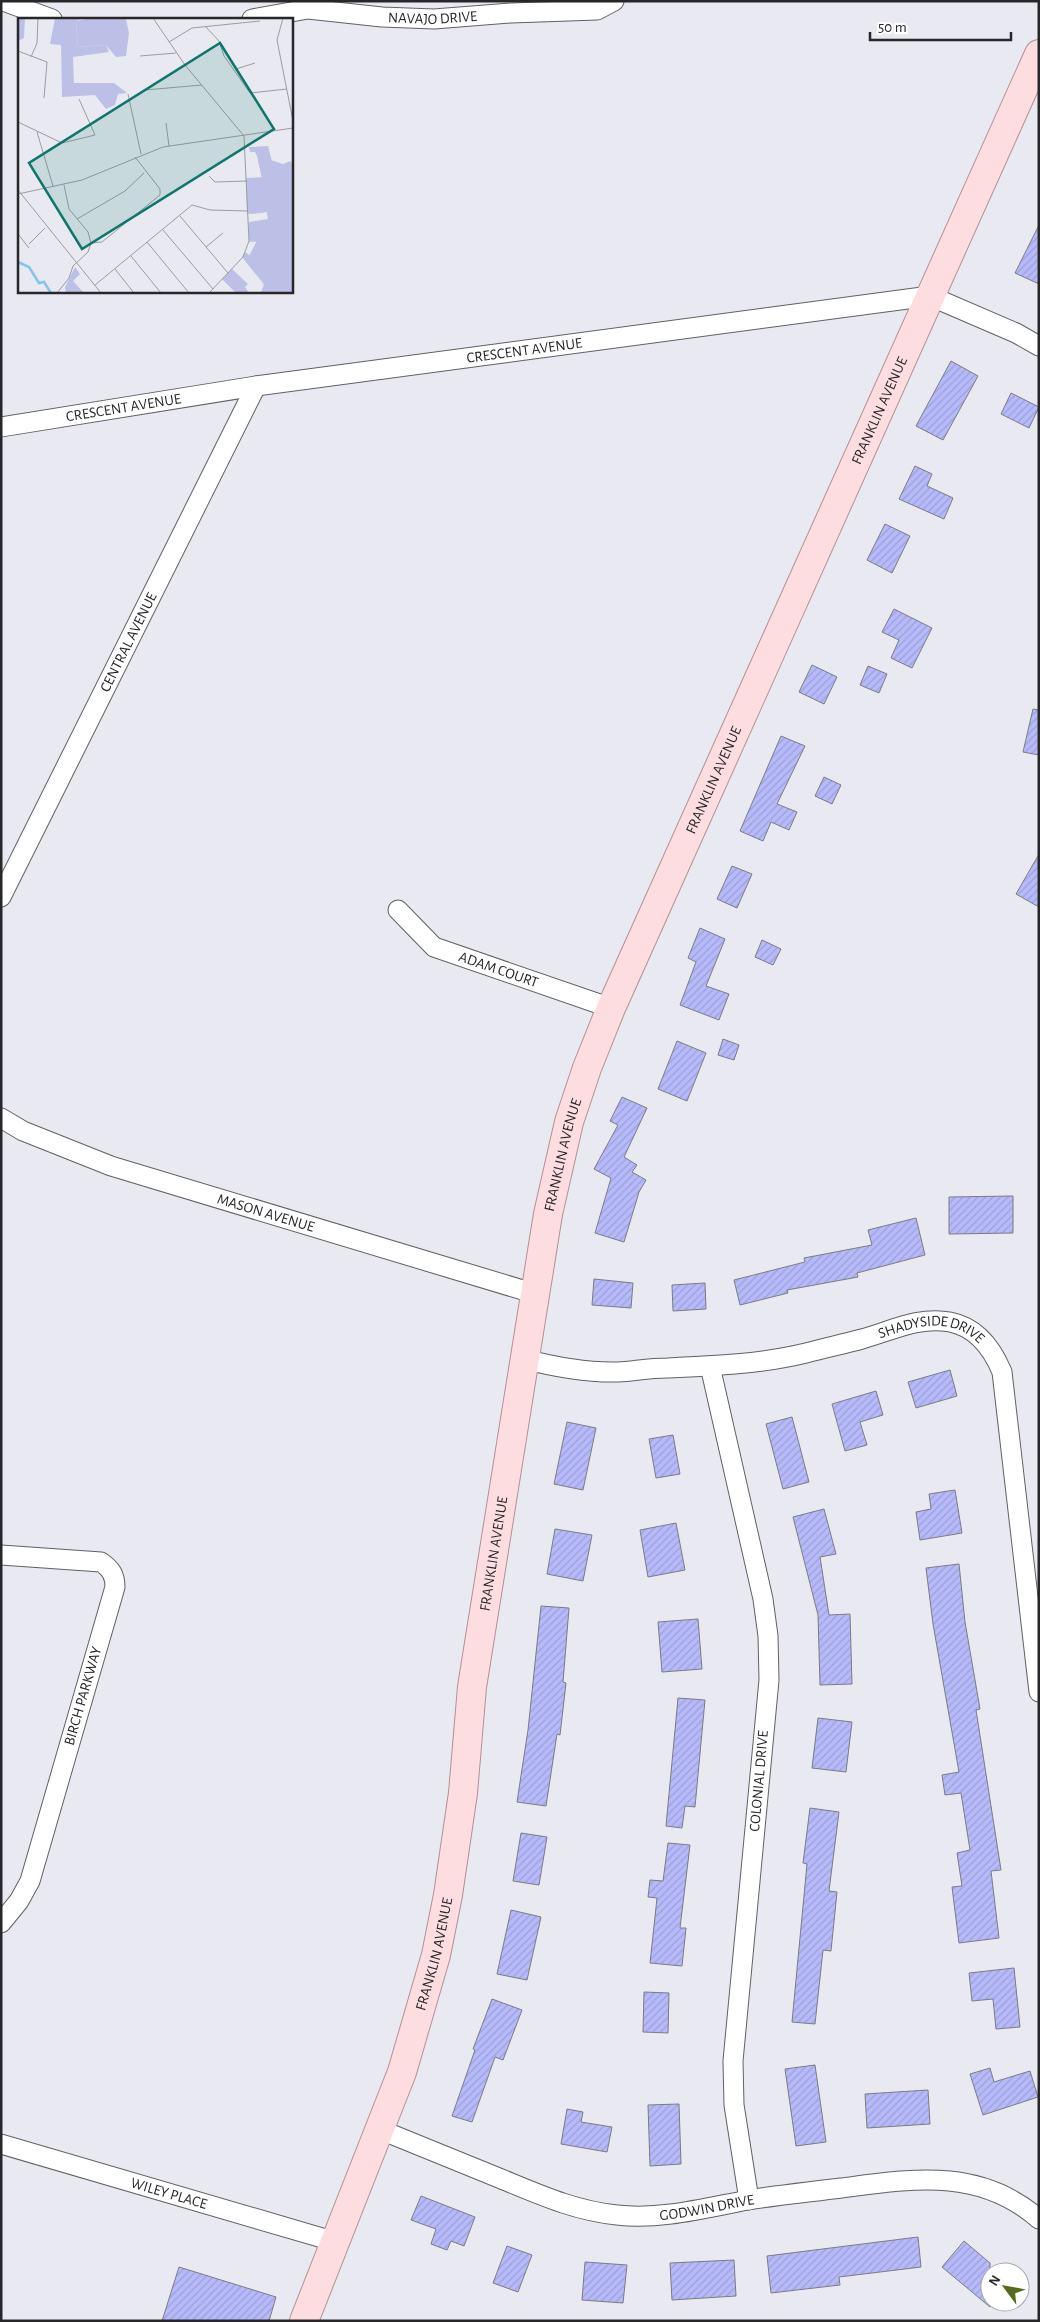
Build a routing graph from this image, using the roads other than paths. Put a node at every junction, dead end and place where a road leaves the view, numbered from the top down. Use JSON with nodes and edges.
{"nodes":[{"id":1,"x":3,"y":1,"type":"edge"},
{"id":2,"x":614,"y":1,"type":"edge"},
{"id":3,"x":308,"y":5,"type":"edge"},
{"id":4,"x":49,"y":18,"type":"edge"},
{"id":5,"x":256,"y":18,"type":"edge"},
{"id":6,"x":1039,"y":54,"type":"edge"},
{"id":7,"x":930,"y":296,"type":"junction"},
{"id":8,"x":1039,"y":346,"type":"edge"},
{"id":9,"x":256,"y":386,"type":"junction"},
{"id":10,"x":1,"y":427,"type":"edge"},
{"id":11,"x":1,"y":897,"type":"edge"},
{"id":12,"x":398,"y":910,"type":"dead end"},
{"id":13,"x":611,"y":1008,"type":"junction"},
{"id":14,"x":1,"y":1118,"type":"edge"},
{"id":15,"x":536,"y":1294,"type":"junction"},
{"id":16,"x":524,"y":1359,"type":"junction"},
{"id":17,"x":710,"y":1366,"type":"junction"},
{"id":18,"x":1,"y":1555,"type":"edge"},
{"id":19,"x":1039,"y":1692,"type":"edge"},
{"id":20,"x":1,"y":1923,"type":"edge"},
{"id":21,"x":381,"y":2130,"type":"junction"},
{"id":22,"x":1,"y":2144,"type":"edge"},
{"id":23,"x":749,"y":2200,"type":"junction"},
{"id":24,"x":1037,"y":2213,"type":"edge"},
{"id":25,"x":336,"y":2242,"type":"junction"},
{"id":26,"x":304,"y":2321,"type":"edge"}],
"edges":[{"from":1,"to":4,"type":"street"},
{"from":2,"to":3,"type":"street","name":"NAVAJO DRIVE"},
{"from":3,"to":5,"type":"street","name":"NAVAJO DRIVE"},
{"from":6,"to":7,"type":"main road","name":"FRANKLIN AVENUE"},
{"from":7,"to":8,"type":"street"},
{"from":7,"to":9,"type":"street","name":"CRESCENT AVENUE"},
{"from":7,"to":13,"type":"main road","name":"FRANKLIN AVENUE"},
{"from":9,"to":10,"type":"street","name":"CRESCENT AVENUE"},
{"from":9,"to":11,"type":"street","name":"CENTRAL AVENUE"},
{"from":12,"to":13,"type":"street","name":"ADAM COURT"},
{"from":13,"to":15,"type":"main road","name":"FRANKLIN AVENUE"},
{"from":14,"to":15,"type":"street","name":"MASON AVENUE"},
{"from":15,"to":16,"type":"main road","name":"FRANKLIN AVENUE"},
{"from":16,"to":17,"type":"street","name":"SHADYSIDE DRIVE"},
{"from":16,"to":21,"type":"main road","name":"FRANKLIN AVENUE"},
{"from":17,"to":19,"type":"street","name":"SHADYSIDE DRIVE"},
{"from":17,"to":23,"type":"street","name":"COLONIAL DRIVE"},
{"from":18,"to":20,"type":"street","name":"BIRCH PARKWAY"},
{"from":21,"to":23,"type":"street","name":"GODWIN DRIVE"},
{"from":21,"to":25,"type":"main road","name":"FRANKLIN AVENUE"},
{"from":22,"to":25,"type":"street","name":"WILEY PLACE"},
{"from":23,"to":24,"type":"street","name":"GODWIN DRIVE"},
{"from":25,"to":26,"type":"main road","name":"FRANKLIN AVENUE"}]}
